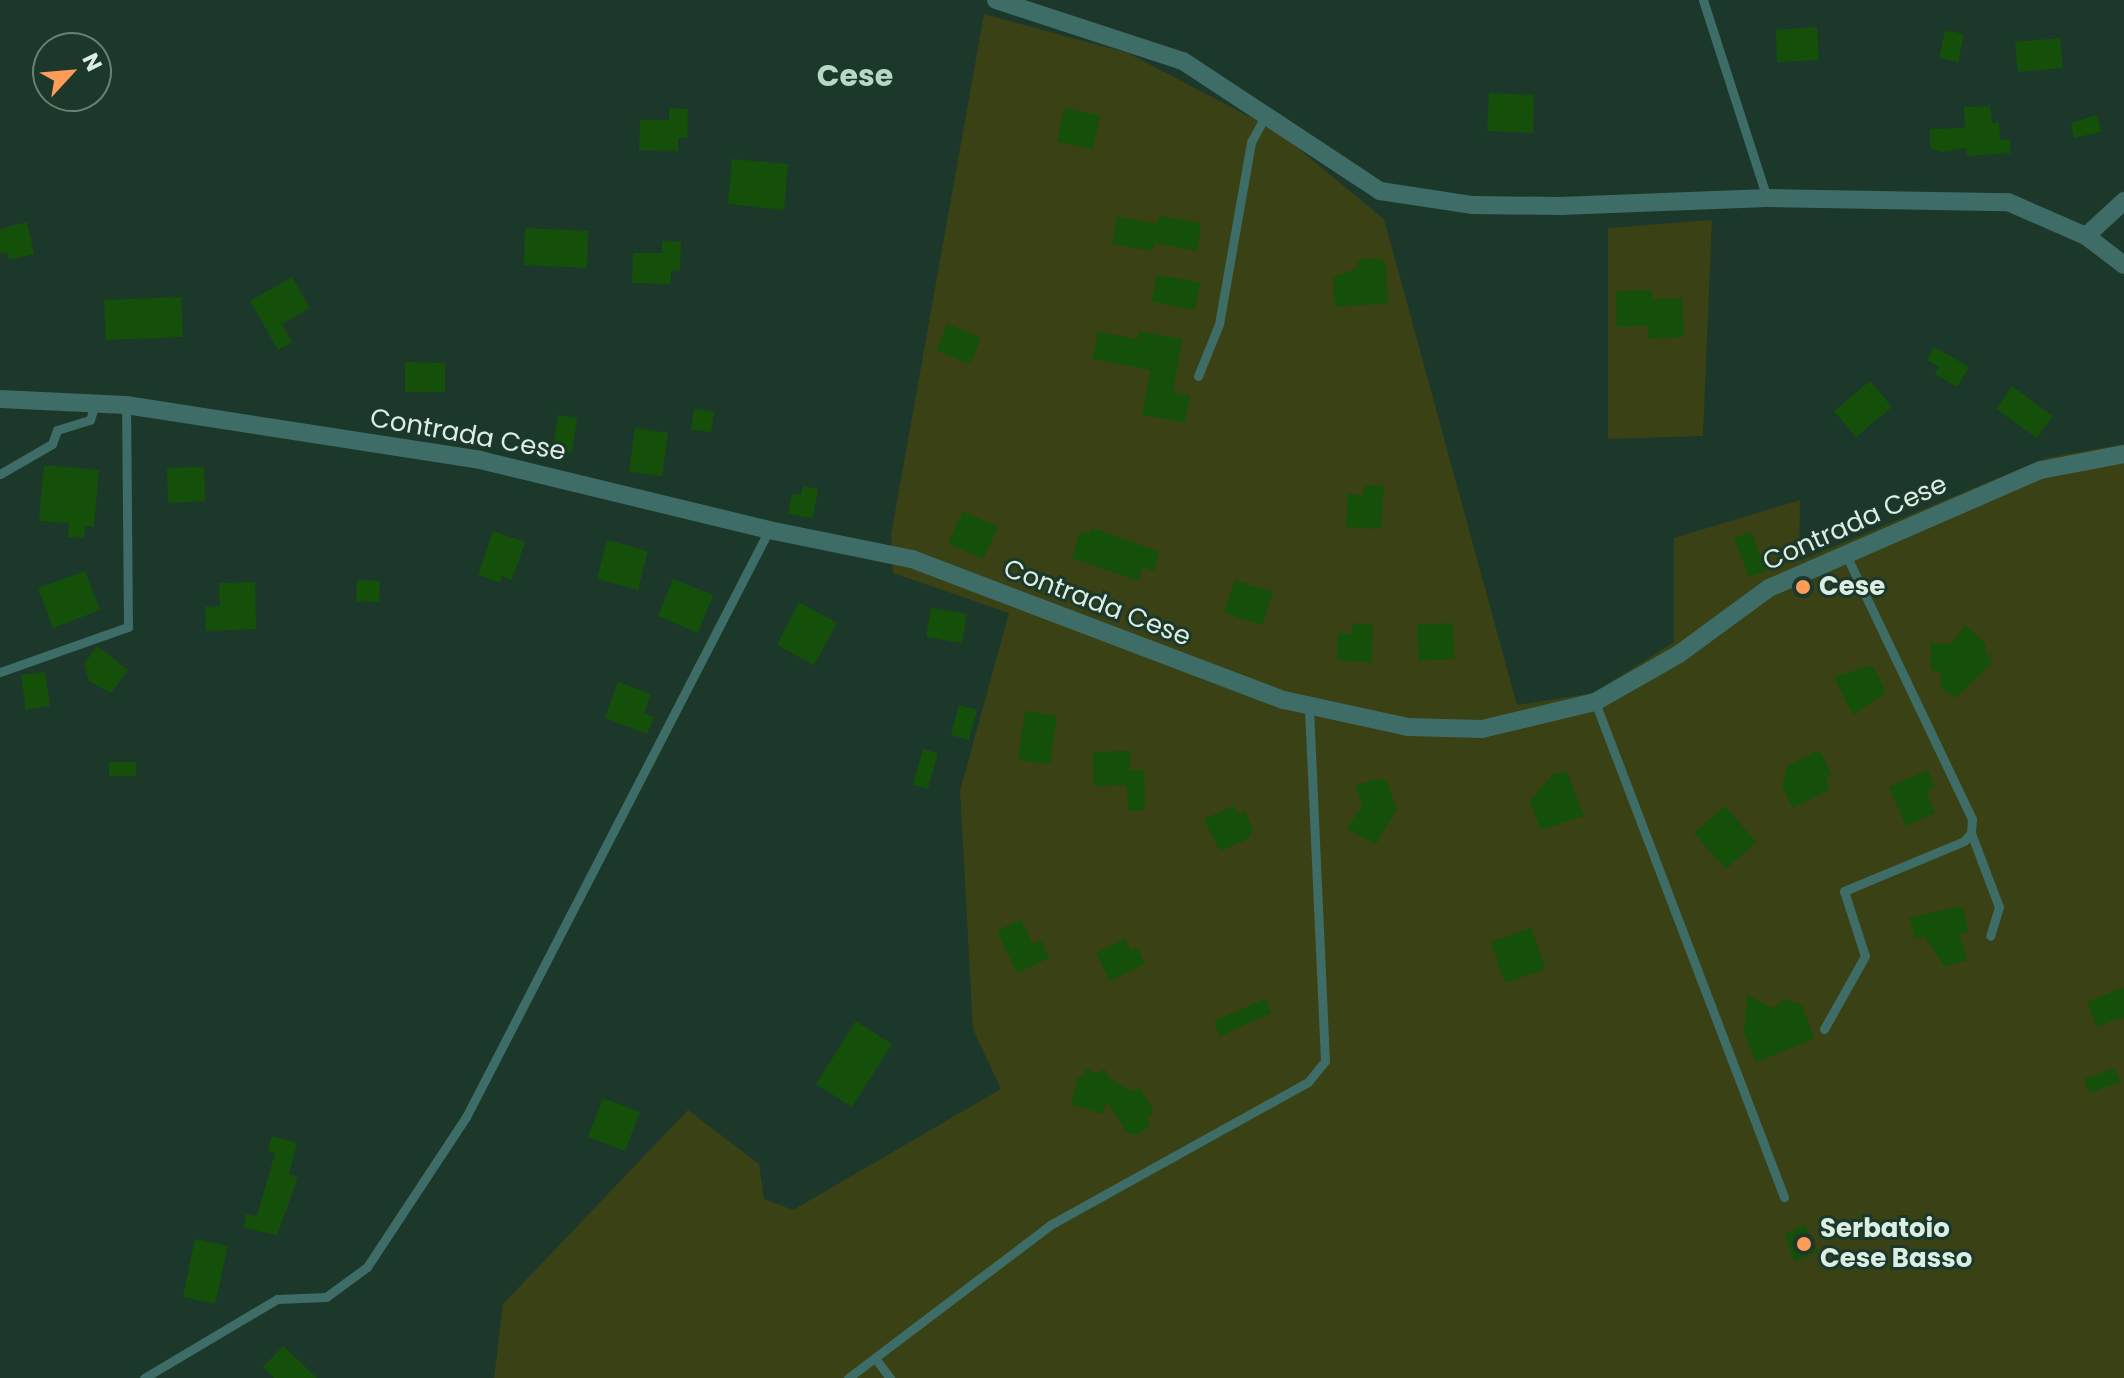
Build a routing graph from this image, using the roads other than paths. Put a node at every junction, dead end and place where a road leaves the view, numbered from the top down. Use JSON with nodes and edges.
{"nodes":[{"id":1,"x":996,"y":0,"type":"edge"},
{"id":2,"x":1703,"y":0,"type":"edge"},
{"id":3,"x":1268,"y":112,"type":"junction"},
{"id":4,"x":1767,"y":198,"type":"junction"},
{"id":5,"x":2124,"y":201,"type":"edge"},
{"id":6,"x":2086,"y":236,"type":"junction"},
{"id":7,"x":2124,"y":265,"type":"edge"},
{"id":8,"x":1198,"y":376,"type":"dead end"},
{"id":9,"x":0,"y":399,"type":"edge"},
{"id":10,"x":95,"y":404,"type":"junction"},
{"id":11,"x":126,"y":405,"type":"junction"},
{"id":12,"x":2124,"y":454,"type":"edge"},
{"id":13,"x":0,"y":474,"type":"edge"},
{"id":14,"x":769,"y":530,"type":"junction"},
{"id":15,"x":1846,"y":555,"type":"junction"},
{"id":16,"x":0,"y":672,"type":"edge"},
{"id":17,"x":1595,"y":702,"type":"junction"},
{"id":18,"x":1309,"y":705,"type":"junction"},
{"id":19,"x":1971,"y":833,"type":"junction"},
{"id":20,"x":1990,"y":936,"type":"dead end"},
{"id":21,"x":1824,"y":1029,"type":"dead end"},
{"id":22,"x":1784,"y":1197,"type":"dead end"},
{"id":23,"x":875,"y":1358,"type":"junction"},
{"id":24,"x":144,"y":1378,"type":"edge"},
{"id":25,"x":848,"y":1378,"type":"edge"},
{"id":26,"x":890,"y":1378,"type":"edge"}],
"edges":[{"from":1,"to":3,"type":"street"},
{"from":2,"to":4,"type":"lane"},
{"from":3,"to":4,"type":"street"},
{"from":3,"to":8,"type":"lane"},
{"from":4,"to":6,"type":"street"},
{"from":5,"to":6,"type":"street"},
{"from":6,"to":7,"type":"street"},
{"from":9,"to":10,"type":"street","name":"Contrada Cese"},
{"from":10,"to":11,"type":"street","name":"Contrada Cese"},
{"from":10,"to":13,"type":"lane"},
{"from":11,"to":14,"type":"street","name":"Contrada Cese"},
{"from":11,"to":16,"type":"lane"},
{"from":12,"to":15,"type":"street","name":"Contrada Cese"},
{"from":14,"to":18,"type":"street","name":"Contrada Cese"},
{"from":14,"to":24,"type":"lane"},
{"from":15,"to":17,"type":"street","name":"Contrada Cese"},
{"from":15,"to":19,"type":"lane"},
{"from":17,"to":18,"type":"street","name":"Contrada Cese"},
{"from":17,"to":22,"type":"lane"},
{"from":18,"to":23,"type":"lane"},
{"from":19,"to":20,"type":"lane"},
{"from":19,"to":21,"type":"lane"},
{"from":23,"to":25,"type":"lane"},
{"from":23,"to":26,"type":"lane"}]}
